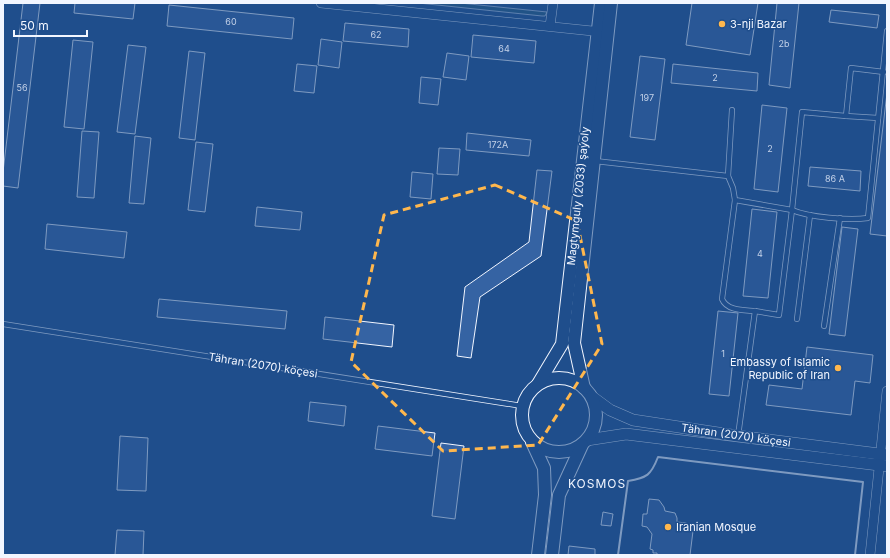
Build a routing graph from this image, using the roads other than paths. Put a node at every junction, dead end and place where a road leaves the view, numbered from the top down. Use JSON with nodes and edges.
{"nodes":[{"id":1,"x":321,"y":3,"type":"edge"},
{"id":2,"x":553,"y":3,"type":"edge"},
{"id":3,"x":601,"y":3,"type":"edge"},
{"id":4,"x":611,"y":3,"type":"edge"},
{"id":5,"x":550,"y":26,"type":"junction"},
{"id":6,"x":887,"y":31,"type":"edge"},
{"id":7,"x":602,"y":32,"type":"junction"},
{"id":8,"x":884,"y":72,"type":"junction"},
{"id":9,"x":732,"y":110,"type":"dead end"},
{"id":10,"x":846,"y":116,"type":"junction"},
{"id":11,"x":878,"y":118,"type":"junction"},
{"id":12,"x":594,"y":161,"type":"junction"},
{"id":13,"x":728,"y":176,"type":"junction"},
{"id":14,"x":735,"y":200,"type":"junction"},
{"id":15,"x":792,"y":210,"type":"junction"},
{"id":16,"x":810,"y":215,"type":"junction"},
{"id":17,"x":840,"y":218,"type":"junction"},
{"id":18,"x":755,"y":311,"type":"junction"},
{"id":19,"x":797,"y":319,"type":"dead end"},
{"id":20,"x":3,"y":324,"type":"edge"},
{"id":21,"x":824,"y":326,"type":"dead end"},
{"id":22,"x":538,"y":384,"type":"junction"},
{"id":23,"x":887,"y":391,"type":"edge"},
{"id":24,"x":587,"y":392,"type":"junction"},
{"id":25,"x":522,"y":406,"type":"junction"},
{"id":26,"x":738,"y":436,"type":"junction"},
{"id":27,"x":531,"y":441,"type":"junction"},
{"id":28,"x":584,"y":442,"type":"junction"},
{"id":29,"x":884,"y":454,"type":"edge"},
{"id":30,"x":883,"y":466,"type":"edge"},
{"id":31,"x":538,"y":555,"type":"edge"},
{"id":32,"x":552,"y":555,"type":"edge"},
{"id":33,"x":870,"y":555,"type":"edge"}],
"edges":[{"from":1,"to":5,"type":"street"},
{"from":2,"to":5,"type":"street"},
{"from":3,"to":7,"type":"main road","name":"Magtymguly (2033) şaýoly"},
{"from":4,"to":7,"type":"main road","name":"Magtymguly (2033) şaýoly"},
{"from":5,"to":7,"type":"street"},
{"from":6,"to":8,"type":"lane"},
{"from":7,"to":12,"type":"main road","name":"Magtymguly (2033) şaýoly"},
{"from":7,"to":22,"type":"main road","name":"Magtymguly (2033) şaýoly"},
{"from":8,"to":10,"type":"lane"},
{"from":8,"to":11,"type":"lane"},
{"from":9,"to":13,"type":"lane"},
{"from":10,"to":11,"type":"lane"},
{"from":10,"to":15,"type":"lane"},
{"from":11,"to":17,"type":"lane"},
{"from":12,"to":13,"type":"lane"},
{"from":12,"to":24,"type":"main road","name":"Magtymguly (2033) şaýoly"},
{"from":13,"to":14,"type":"lane"},
{"from":14,"to":15,"type":"lane"},
{"from":14,"to":18,"type":"lane"},
{"from":15,"to":16,"type":"lane"},
{"from":15,"to":18,"type":"lane"},
{"from":16,"to":17,"type":"lane"},
{"from":16,"to":19,"type":"lane"},
{"from":17,"to":21,"type":"lane"},
{"from":18,"to":26,"type":"lane"},
{"from":20,"to":25,"type":"lane","name":"Tähran (2070) köçesi"},
{"from":22,"to":24,"type":"main road"},
{"from":22,"to":25,"type":"main road"},
{"from":23,"to":29,"type":"street"},
{"from":24,"to":26,"type":"street","name":"Tähran (2070) köçesi"},
{"from":24,"to":28,"type":"main road"},
{"from":25,"to":27,"type":"main road"},
{"from":26,"to":29,"type":"street","name":"Tähran (2070) köçesi"},
{"from":27,"to":28,"type":"main road"},
{"from":27,"to":31,"type":"main road"},
{"from":28,"to":30,"type":"street","name":"Tähran (2070) köçesi"},
{"from":28,"to":32,"type":"main road"},
{"from":29,"to":30,"type":"street"},
{"from":30,"to":33,"type":"street"}]}
